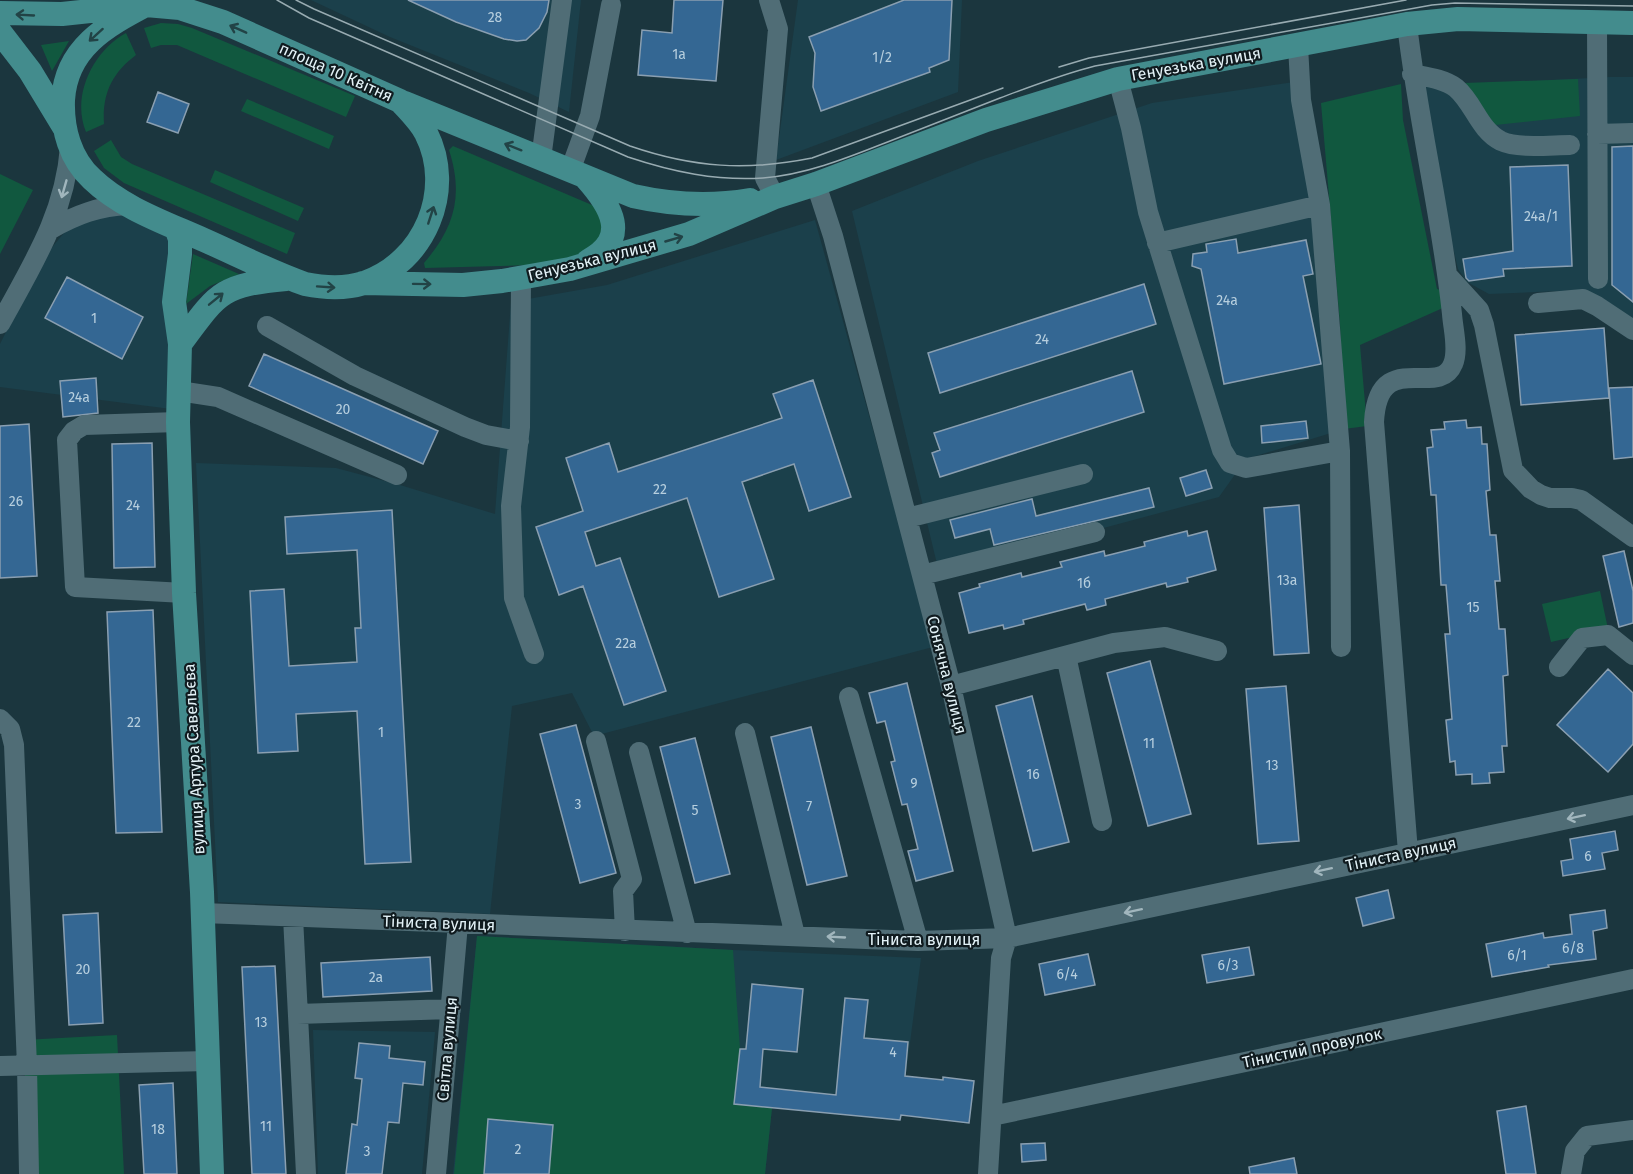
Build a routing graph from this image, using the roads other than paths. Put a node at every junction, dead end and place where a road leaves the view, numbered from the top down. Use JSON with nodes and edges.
{"nodes":[{"id":1,"x":562,"y":0,"type":"edge"},
{"id":2,"x":769,"y":0,"type":"edge"},
{"id":3,"x":180,"y":4,"type":"edge"},
{"id":4,"x":146,"y":5,"type":"junction"},
{"id":5,"x":611,"y":5,"type":"dead end"},
{"id":6,"x":0,"y":13,"type":"edge"},
{"id":7,"x":1597,"y":22,"type":"junction"},
{"id":8,"x":1633,"y":23,"type":"edge"},
{"id":9,"x":1407,"y":24,"type":"junction"},
{"id":10,"x":0,"y":32,"type":"edge"},
{"id":11,"x":1298,"y":46,"type":"junction"},
{"id":12,"x":1412,"y":74,"type":"junction"},
{"id":13,"x":1118,"y":79,"type":"junction"},
{"id":14,"x":400,"y":101,"type":"junction"},
{"id":15,"x":1633,"y":133,"type":"edge"},
{"id":16,"x":1597,"y":134,"type":"junction"},
{"id":17,"x":67,"y":138,"type":"junction"},
{"id":18,"x":1570,"y":145,"type":"dead end"},
{"id":19,"x":541,"y":159,"type":"junction"},
{"id":20,"x":578,"y":175,"type":"junction"},
{"id":21,"x":816,"y":184,"type":"junction"},
{"id":22,"x":775,"y":197,"type":"junction"},
{"id":23,"x":128,"y":205,"type":"junction"},
{"id":24,"x":1320,"y":205,"type":"junction"},
{"id":25,"x":176,"y":228,"type":"junction"},
{"id":26,"x":51,"y":229,"type":"junction"},
{"id":27,"x":1157,"y":243,"type":"junction"},
{"id":28,"x":570,"y":269,"type":"junction"},
{"id":29,"x":1448,"y":276,"type":"junction"},
{"id":30,"x":288,"y":278,"type":"junction"},
{"id":31,"x":521,"y":278,"type":"junction"},
{"id":32,"x":1598,"y":279,"type":"dead end"},
{"id":33,"x":363,"y":283,"type":"junction"},
{"id":34,"x":1538,"y":303,"type":"dead end"},
{"id":35,"x":0,"y":324,"type":"edge"},
{"id":36,"x":267,"y":326,"type":"dead end"},
{"id":37,"x":1633,"y":330,"type":"edge"},
{"id":38,"x":180,"y":344,"type":"junction"},
{"id":39,"x":179,"y":391,"type":"junction"},
{"id":40,"x":178,"y":422,"type":"junction"},
{"id":41,"x":519,"y":441,"type":"junction"},
{"id":42,"x":1340,"y":451,"type":"junction"},
{"id":43,"x":1083,"y":474,"type":"dead end"},
{"id":44,"x":397,"y":475,"type":"dead end"},
{"id":45,"x":907,"y":518,"type":"junction"},
{"id":46,"x":1095,"y":532,"type":"dead end"},
{"id":47,"x":1633,"y":537,"type":"edge"},
{"id":48,"x":922,"y":575,"type":"junction"},
{"id":49,"x":184,"y":593,"type":"junction"},
{"id":50,"x":1341,"y":647,"type":"dead end"},
{"id":51,"x":1217,"y":651,"type":"dead end"},
{"id":52,"x":534,"y":654,"type":"dead end"},
{"id":53,"x":1633,"y":655,"type":"edge"},
{"id":54,"x":1066,"y":656,"type":"junction"},
{"id":55,"x":1560,"y":667,"type":"dead end"},
{"id":56,"x":951,"y":686,"type":"junction"},
{"id":57,"x":849,"y":698,"type":"dead end"},
{"id":58,"x":0,"y":719,"type":"edge"},
{"id":59,"x":745,"y":733,"type":"dead end"},
{"id":60,"x":596,"y":741,"type":"dead end"},
{"id":61,"x":639,"y":752,"type":"dead end"},
{"id":62,"x":1633,"y":805,"type":"edge"},
{"id":63,"x":1102,"y":821,"type":"dead end"},
{"id":64,"x":1408,"y":852,"type":"junction"},
{"id":65,"x":202,"y":913,"type":"junction"},
{"id":66,"x":292,"y":917,"type":"junction"},
{"id":67,"x":458,"y":924,"type":"junction"},
{"id":68,"x":625,"y":931,"type":"junction"},
{"id":69,"x":687,"y":933,"type":"junction"},
{"id":70,"x":795,"y":935,"type":"junction"},
{"id":71,"x":1007,"y":938,"type":"junction"},
{"id":72,"x":918,"y":941,"type":"junction"},
{"id":73,"x":1633,"y":979,"type":"edge"},
{"id":74,"x":451,"y":1009,"type":"junction"},
{"id":75,"x":298,"y":1014,"type":"junction"},
{"id":76,"x":208,"y":1060,"type":"junction"},
{"id":77,"x":0,"y":1066,"type":"edge"},
{"id":78,"x":27,"y":1066,"type":"junction"},
{"id":79,"x":992,"y":1116,"type":"junction"},
{"id":80,"x":1633,"y":1130,"type":"edge"},
{"id":81,"x":28,"y":1174,"type":"edge"},
{"id":82,"x":212,"y":1174,"type":"edge"},
{"id":83,"x":306,"y":1174,"type":"edge"},
{"id":84,"x":436,"y":1174,"type":"edge"},
{"id":85,"x":987,"y":1174,"type":"edge"},
{"id":86,"x":1571,"y":1174,"type":"edge"}],
"edges":[{"from":1,"to":19,"type":"street"},
{"from":2,"to":22,"type":"street"},
{"from":3,"to":4,"type":"main road","name":"площа 10 Квітня"},
{"from":14,"to":3,"type":"main road","name":"площа 10 Квітня","one_way":true},
{"from":4,"to":6,"type":"main road","name":"площа 10 Квітня","one_way":true},
{"from":4,"to":17,"type":"main road","one_way":true},
{"from":5,"to":20,"type":"street"},
{"from":7,"to":8,"type":"main road","name":"Генуезька вулиця"},
{"from":7,"to":9,"type":"main road","name":"Генуезька вулиця"},
{"from":7,"to":16,"type":"street"},
{"from":9,"to":11,"type":"main road","name":"Генуезька вулиця"},
{"from":9,"to":12,"type":"street"},
{"from":10,"to":17,"type":"main road","name":"площа 10 Квітня"},
{"from":11,"to":13,"type":"main road","name":"Генуезька вулиця"},
{"from":11,"to":24,"type":"street"},
{"from":12,"to":18,"type":"street"},
{"from":12,"to":29,"type":"street"},
{"from":13,"to":21,"type":"main road","name":"Генуезька вулиця"},
{"from":13,"to":27,"type":"street"},
{"from":19,"to":14,"type":"main road","name":"Генуезька вулиця","one_way":true},
{"from":33,"to":14,"type":"main road","name":"площа 10 Квітня","one_way":true},
{"from":15,"to":16,"type":"street"},
{"from":16,"to":32,"type":"street"},
{"from":17,"to":23,"type":"main road","name":"площа 10 Квітня"},
{"from":17,"to":26,"type":"street","one_way":true},
{"from":19,"to":20,"type":"main road","name":"Генуезька вулиця"},
{"from":20,"to":22,"type":"main road","name":"Генуезька вулиця"},
{"from":20,"to":28,"type":"main road"},
{"from":21,"to":22,"type":"main road","name":"Генуезька вулиця"},
{"from":21,"to":45,"type":"street","name":"Сонячна вулиця"},
{"from":28,"to":22,"type":"main road","name":"Генуезька вулиця","one_way":true},
{"from":23,"to":25,"type":"main road","name":"площа 10 Квітня"},
{"from":23,"to":26,"type":"street"},
{"from":24,"to":27,"type":"street"},
{"from":24,"to":42,"type":"street"},
{"from":25,"to":30,"type":"main road","name":"площа 10 Квітня"},
{"from":25,"to":38,"type":"main road","name":"вулиця Артура Савельєва"},
{"from":26,"to":35,"type":"street"},
{"from":27,"to":42,"type":"street"},
{"from":28,"to":31,"type":"main road","name":"Генуезька вулиця"},
{"from":29,"to":47,"type":"street"},
{"from":29,"to":64,"type":"street"},
{"from":30,"to":33,"type":"main road","name":"площа 10 Квітня","one_way":true},
{"from":38,"to":30,"type":"main road","one_way":true},
{"from":33,"to":31,"type":"main road","name":"Генуезька вулиця","one_way":true},
{"from":31,"to":41,"type":"street"},
{"from":34,"to":37,"type":"street"},
{"from":36,"to":41,"type":"street"},
{"from":38,"to":39,"type":"main road","name":"вулиця Артура Савельєва"},
{"from":39,"to":40,"type":"main road","name":"вулиця Артура Савельєва"},
{"from":39,"to":44,"type":"street"},
{"from":40,"to":49,"type":"main road","name":"вулиця Артура Савельєва"},
{"from":40,"to":49,"type":"street"},
{"from":41,"to":52,"type":"street"},
{"from":42,"to":50,"type":"street"},
{"from":43,"to":45,"type":"street"},
{"from":45,"to":48,"type":"street","name":"Сонячна вулиця"},
{"from":46,"to":48,"type":"street"},
{"from":48,"to":56,"type":"street","name":"Сонячна вулиця"},
{"from":49,"to":65,"type":"main road","name":"вулиця Артура Савельєва"},
{"from":51,"to":54,"type":"street"},
{"from":53,"to":55,"type":"street"},
{"from":54,"to":56,"type":"street"},
{"from":54,"to":63,"type":"street"},
{"from":56,"to":71,"type":"street","name":"Сонячна вулиця"},
{"from":57,"to":72,"type":"street"},
{"from":58,"to":78,"type":"street"},
{"from":59,"to":70,"type":"street"},
{"from":60,"to":68,"type":"street"},
{"from":61,"to":69,"type":"street"},
{"from":62,"to":64,"type":"street","name":"Тіниста вулиця","one_way":true},
{"from":64,"to":71,"type":"street","name":"Тіниста вулиця","one_way":true},
{"from":65,"to":66,"type":"street","name":"Тіниста вулиця"},
{"from":65,"to":76,"type":"main road","name":"вулиця Артура Савельєва"},
{"from":66,"to":67,"type":"street","name":"Тіниста вулиця"},
{"from":66,"to":75,"type":"street"},
{"from":67,"to":68,"type":"street","name":"Тіниста вулиця"},
{"from":67,"to":74,"type":"street","name":"Світла вулиця"},
{"from":68,"to":69,"type":"street","name":"Тіниста вулиця"},
{"from":69,"to":70,"type":"street","name":"Тіниста вулиця"},
{"from":72,"to":70,"type":"street","name":"Тіниста вулиця","one_way":true},
{"from":71,"to":72,"type":"street","name":"Тіниста вулиця"},
{"from":71,"to":79,"type":"street","name":"Сонячна вулиця"},
{"from":73,"to":79,"type":"street","name":"Тінистий провулок"},
{"from":74,"to":75,"type":"street"},
{"from":74,"to":84,"type":"street","name":"Світла вулиця"},
{"from":75,"to":83,"type":"street"},
{"from":76,"to":78,"type":"street"},
{"from":76,"to":82,"type":"main road","name":"вулиця Артура Савельєва"},
{"from":77,"to":78,"type":"street"},
{"from":78,"to":81,"type":"street"},
{"from":79,"to":85,"type":"street","name":"Сонячна вулиця"},
{"from":80,"to":86,"type":"street"}]}
